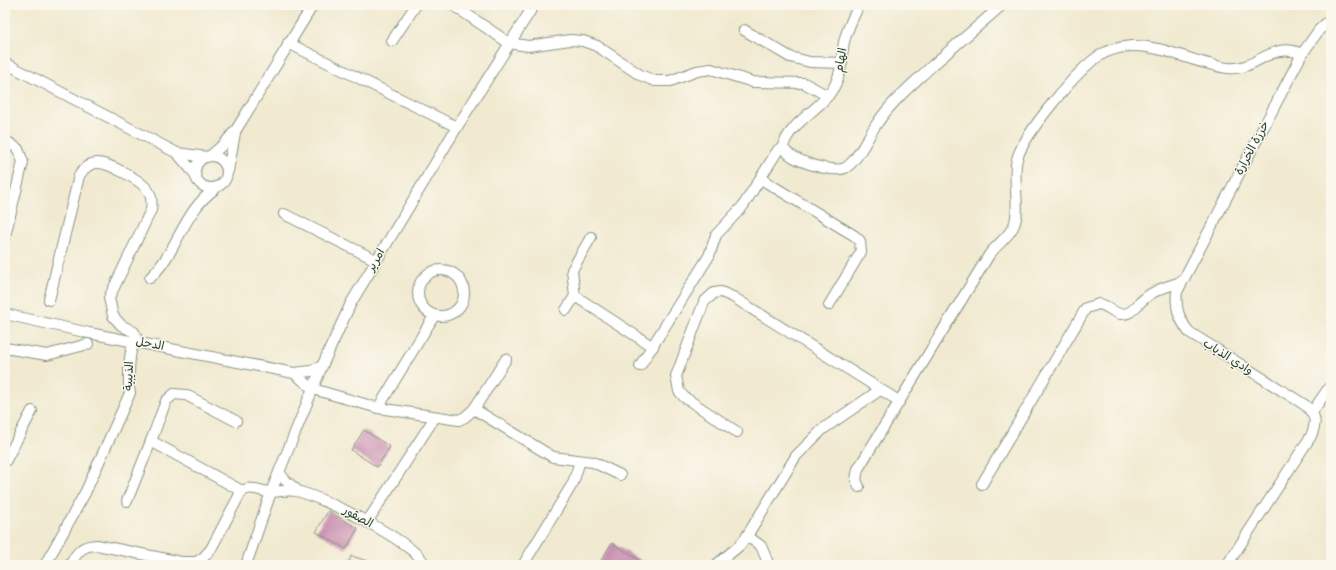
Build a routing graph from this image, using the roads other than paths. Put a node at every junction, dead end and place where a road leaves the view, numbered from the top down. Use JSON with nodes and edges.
{"nodes":[{"id":1,"x":313,"y":5,"type":"edge"},
{"id":2,"x":416,"y":5,"type":"edge"},
{"id":3,"x":453,"y":5,"type":"edge"},
{"id":4,"x":534,"y":5,"type":"edge"},
{"id":5,"x":859,"y":5,"type":"edge"},
{"id":6,"x":1002,"y":5,"type":"edge"},
{"id":7,"x":1330,"y":25,"type":"edge"},
{"id":8,"x":744,"y":30,"type":"dead end"},
{"id":9,"x":392,"y":41,"type":"dead end"},
{"id":10,"x":288,"y":43,"type":"junction"},
{"id":11,"x":510,"y":43,"type":"junction"},
{"id":12,"x":1302,"y":54,"type":"junction"},
{"id":13,"x":5,"y":63,"type":"edge"},
{"id":14,"x":842,"y":63,"type":"junction"},
{"id":15,"x":828,"y":96,"type":"junction"},
{"id":16,"x":457,"y":127,"type":"junction"},
{"id":17,"x":236,"y":130,"type":"junction"},
{"id":18,"x":5,"y":140,"type":"edge"},
{"id":19,"x":783,"y":148,"type":"junction"},
{"id":20,"x":176,"y":153,"type":"junction"},
{"id":21,"x":208,"y":156,"type":"junction"},
{"id":22,"x":228,"y":172,"type":"junction"},
{"id":23,"x":196,"y":177,"type":"junction"},
{"id":24,"x":761,"y":179,"type":"junction"},
{"id":25,"x":216,"y":188,"type":"junction"},
{"id":26,"x":192,"y":211,"type":"junction"},
{"id":27,"x":284,"y":214,"type":"dead end"},
{"id":28,"x":5,"y":236,"type":"edge"},
{"id":29,"x":591,"y":237,"type":"dead end"},
{"id":30,"x":376,"y":260,"type":"junction"},
{"id":31,"x":150,"y":278,"type":"dead end"},
{"id":32,"x":1180,"y":282,"type":"junction"},
{"id":33,"x":575,"y":296,"type":"junction"},
{"id":34,"x":49,"y":300,"type":"dead end"},
{"id":35,"x":829,"y":305,"type":"dead end"},
{"id":36,"x":566,"y":310,"type":"dead end"},
{"id":37,"x":5,"y":314,"type":"edge"},
{"id":38,"x":434,"y":316,"type":"junction"},
{"id":39,"x":135,"y":341,"type":"junction"},
{"id":40,"x":88,"y":344,"type":"dead end"},
{"id":41,"x":653,"y":347,"type":"junction"},
{"id":42,"x":5,"y":348,"type":"edge"},
{"id":43,"x":506,"y":359,"type":"dead end"},
{"id":44,"x":322,"y":366,"type":"junction"},
{"id":45,"x":640,"y":366,"type":"dead end"},
{"id":46,"x":294,"y":373,"type":"junction"},
{"id":47,"x":1331,"y":385,"type":"edge"},
{"id":48,"x":313,"y":389,"type":"junction"},
{"id":49,"x":880,"y":390,"type":"junction"},
{"id":50,"x":899,"y":401,"type":"junction"},
{"id":51,"x":378,"y":408,"type":"junction"},
{"id":52,"x":474,"y":409,"type":"junction"},
{"id":53,"x":32,"y":411,"type":"dead end"},
{"id":54,"x":1312,"y":412,"type":"junction"},
{"id":55,"x":435,"y":417,"type":"junction"},
{"id":56,"x":236,"y":421,"type":"dead end"},
{"id":57,"x":737,"y":432,"type":"dead end"},
{"id":58,"x":151,"y":441,"type":"junction"},
{"id":59,"x":580,"y":461,"type":"junction"},
{"id":60,"x":5,"y":462,"type":"edge"},
{"id":61,"x":280,"y":472,"type":"junction"},
{"id":62,"x":620,"y":475,"type":"dead end"},
{"id":63,"x":982,"y":484,"type":"dead end"},
{"id":64,"x":859,"y":487,"type":"dead end"},
{"id":65,"x":242,"y":491,"type":"junction"},
{"id":66,"x":298,"y":491,"type":"junction"},
{"id":67,"x":271,"y":492,"type":"junction"},
{"id":68,"x":127,"y":501,"type":"dead end"},
{"id":69,"x":367,"y":522,"type":"junction"},
{"id":70,"x":747,"y":536,"type":"junction"},
{"id":71,"x":414,"y":552,"type":"junction"},
{"id":72,"x":45,"y":565,"type":"edge"},
{"id":73,"x":70,"y":565,"type":"edge"},
{"id":74,"x":246,"y":565,"type":"edge"},
{"id":75,"x":416,"y":565,"type":"edge"},
{"id":76,"x":425,"y":565,"type":"edge"},
{"id":77,"x":523,"y":565,"type":"edge"},
{"id":78,"x":716,"y":565,"type":"edge"},
{"id":79,"x":769,"y":565,"type":"edge"},
{"id":80,"x":1227,"y":565,"type":"edge"}],
"edges":[{"from":1,"to":10,"type":"street"},
{"from":2,"to":9,"type":"street"},
{"from":3,"to":11,"type":"street"},
{"from":4,"to":11,"type":"street","name":"امرير"},
{"from":5,"to":14,"type":"street","name":"الهام"},
{"from":6,"to":19,"type":"street"},
{"from":7,"to":12,"type":"street","name":"خرزة الخرارة"},
{"from":8,"to":14,"type":"street"},
{"from":10,"to":16,"type":"street"},
{"from":10,"to":17,"type":"street"},
{"from":11,"to":15,"type":"street"},
{"from":11,"to":16,"type":"street","name":"امرير"},
{"from":12,"to":32,"type":"street","name":"خرزة الخرارة"},
{"from":12,"to":50,"type":"street"},
{"from":13,"to":20,"type":"street"},
{"from":14,"to":15,"type":"street","name":"الهام"},
{"from":15,"to":19,"type":"street","name":"الهام"},
{"from":16,"to":30,"type":"street","name":"امرير"},
{"from":17,"to":21,"type":"street"},
{"from":17,"to":22,"type":"street"},
{"from":18,"to":28,"type":"street"},
{"from":19,"to":24,"type":"street","name":"الهام"},
{"from":20,"to":21,"type":"street"},
{"from":20,"to":23,"type":"street"},
{"from":21,"to":22,"type":"street"},
{"from":21,"to":23,"type":"street"},
{"from":22,"to":25,"type":"street"},
{"from":23,"to":25,"type":"street"},
{"from":23,"to":26,"type":"street"},
{"from":24,"to":35,"type":"street"},
{"from":24,"to":41,"type":"street","name":"الهام"},
{"from":25,"to":26,"type":"street"},
{"from":26,"to":31,"type":"street"},
{"from":27,"to":30,"type":"street"},
{"from":29,"to":33,"type":"street"},
{"from":30,"to":44,"type":"street","name":"امرير"},
{"from":32,"to":54,"type":"street","name":"وادي الذياب"},
{"from":32,"to":63,"type":"street"},
{"from":33,"to":36,"type":"street"},
{"from":33,"to":41,"type":"street"},
{"from":34,"to":39,"type":"street"},
{"from":37,"to":39,"type":"street","name":"الدحل"},
{"from":38,"to":38,"type":"street"},
{"from":38,"to":51,"type":"street"},
{"from":39,"to":46,"type":"street","name":"الدحل"},
{"from":39,"to":72,"type":"street","name":"الذيبية"},
{"from":40,"to":42,"type":"street"},
{"from":41,"to":45,"type":"street","name":"الهام"},
{"from":43,"to":52,"type":"street"},
{"from":44,"to":46,"type":"street"},
{"from":44,"to":48,"type":"street","name":"امرير"},
{"from":46,"to":48,"type":"street"},
{"from":47,"to":54,"type":"street"},
{"from":48,"to":51,"type":"street"},
{"from":48,"to":61,"type":"street","name":"امرير"},
{"from":49,"to":50,"type":"street"},
{"from":49,"to":57,"type":"street"},
{"from":49,"to":70,"type":"street"},
{"from":50,"to":64,"type":"street"},
{"from":51,"to":55,"type":"street"},
{"from":52,"to":55,"type":"street"},
{"from":52,"to":59,"type":"street"},
{"from":53,"to":60,"type":"street"},
{"from":54,"to":80,"type":"street"},
{"from":55,"to":69,"type":"street"},
{"from":56,"to":58,"type":"street"},
{"from":58,"to":65,"type":"street"},
{"from":58,"to":68,"type":"street"},
{"from":59,"to":62,"type":"street"},
{"from":59,"to":77,"type":"street"},
{"from":61,"to":66,"type":"street","name":"الصقور"},
{"from":61,"to":67,"type":"street","name":"امرير"},
{"from":65,"to":67,"type":"street","name":"الصقور"},
{"from":65,"to":73,"type":"street"},
{"from":66,"to":67,"type":"street","name":"الصقور"},
{"from":66,"to":69,"type":"street","name":"الصقور"},
{"from":67,"to":74,"type":"street"},
{"from":69,"to":71,"type":"street","name":"الصقور"},
{"from":70,"to":78,"type":"street"},
{"from":70,"to":79,"type":"street"},
{"from":71,"to":75,"type":"street"},
{"from":71,"to":76,"type":"street","name":"الصقور"}]}
